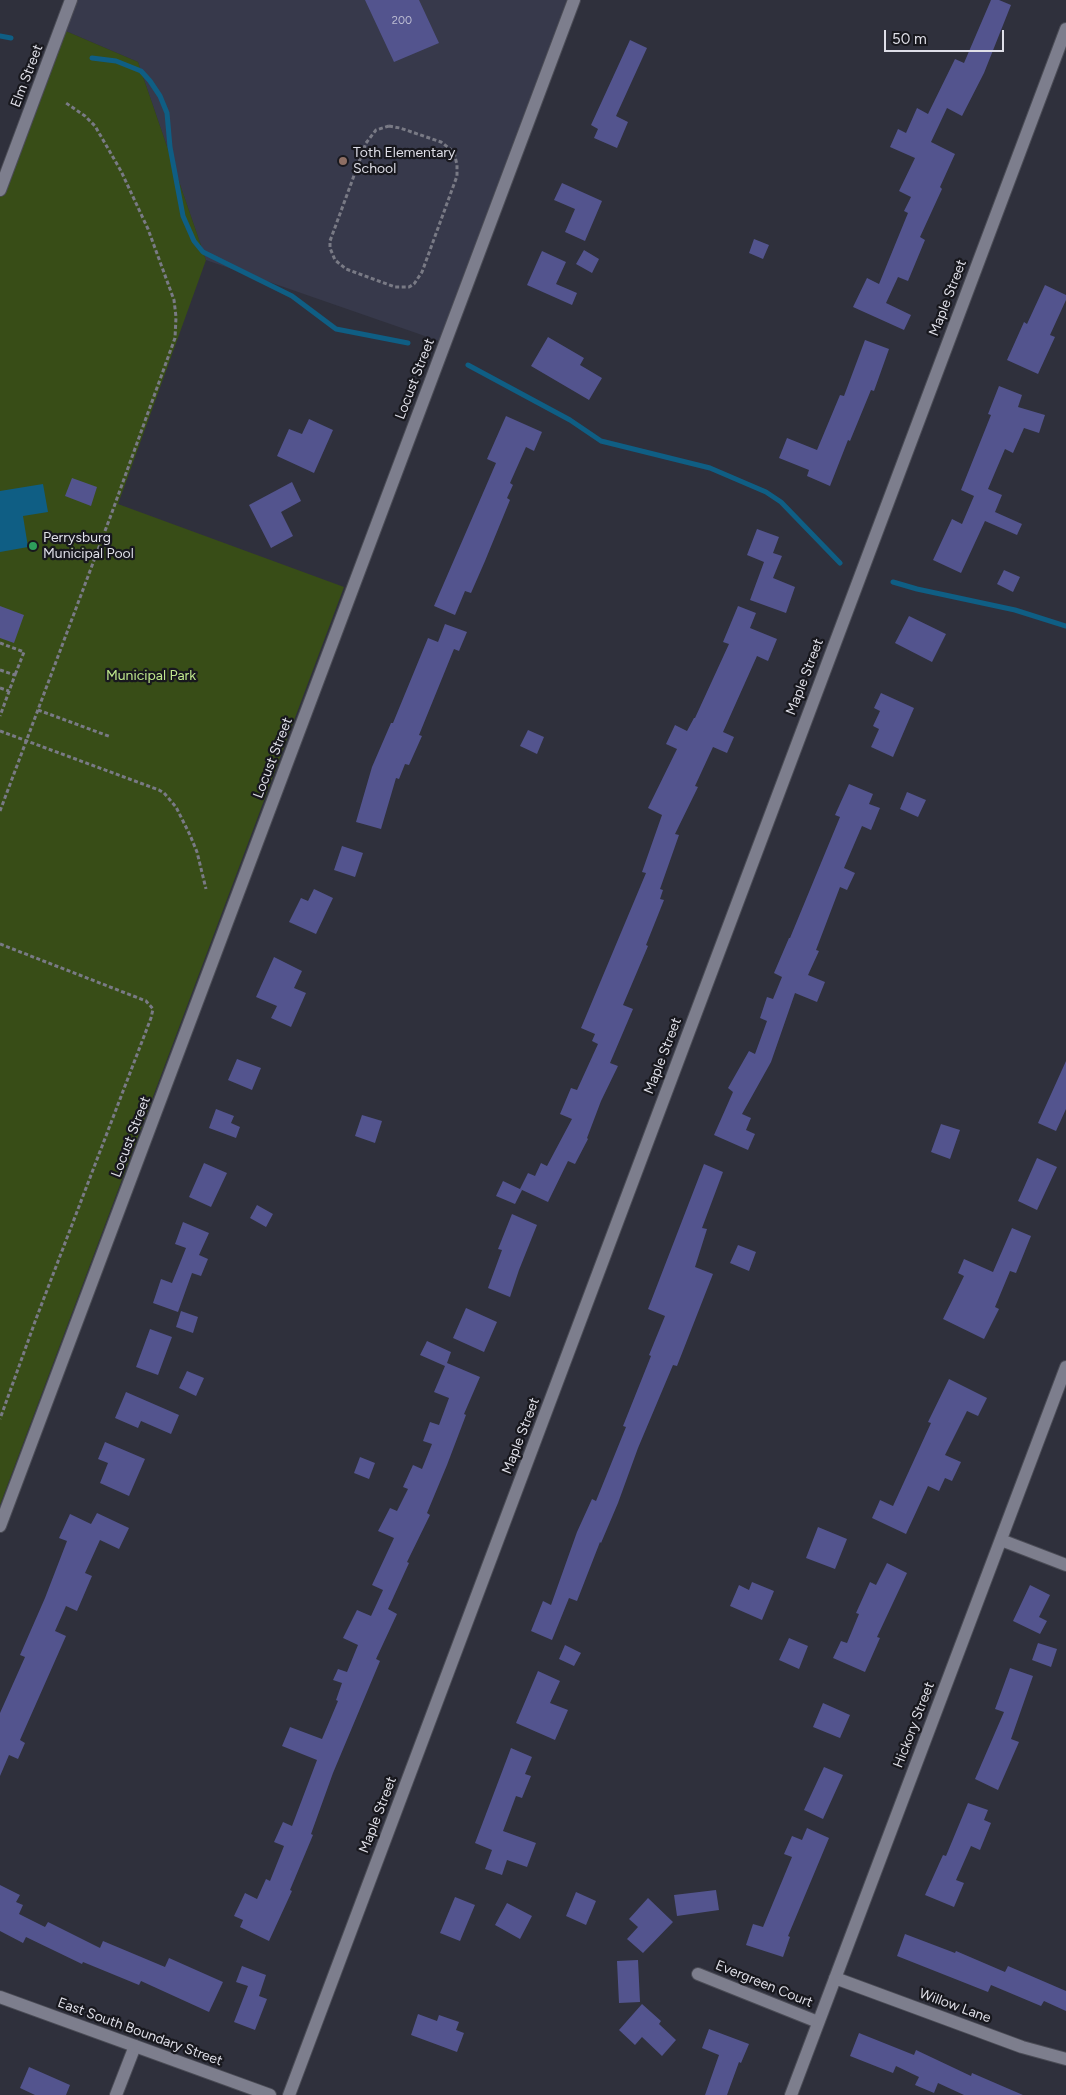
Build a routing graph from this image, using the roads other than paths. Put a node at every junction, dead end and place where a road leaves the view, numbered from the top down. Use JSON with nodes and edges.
{"nodes":[{"id":1,"x":71,"y":0,"type":"edge"},
{"id":2,"x":574,"y":0,"type":"edge"},
{"id":3,"x":1066,"y":29,"type":"edge"},
{"id":4,"x":0,"y":190,"type":"edge"},
{"id":5,"x":1066,"y":1366,"type":"edge"},
{"id":6,"x":0,"y":1526,"type":"edge"},
{"id":7,"x":1001,"y":1540,"type":"junction"},
{"id":8,"x":1066,"y":1565,"type":"edge"},
{"id":9,"x":698,"y":1974,"type":"dead end"},
{"id":10,"x":835,"y":1978,"type":"junction"},
{"id":11,"x":0,"y":1997,"type":"edge"},
{"id":12,"x":818,"y":2022,"type":"junction"},
{"id":13,"x":135,"y":2046,"type":"junction"},
{"id":14,"x":1066,"y":2060,"type":"edge"},
{"id":15,"x":116,"y":2095,"type":"edge"},
{"id":16,"x":270,"y":2095,"type":"edge"},
{"id":17,"x":289,"y":2095,"type":"edge"},
{"id":18,"x":791,"y":2095,"type":"edge"}],
"edges":[{"from":1,"to":4,"type":"street","name":"Elm Street"},
{"from":2,"to":6,"type":"street","name":"Locust Street"},
{"from":3,"to":17,"type":"street","name":"Maple Street"},
{"from":5,"to":7,"type":"street","name":"Hickory Street"},
{"from":7,"to":8,"type":"street"},
{"from":7,"to":10,"type":"street","name":"Hickory Street"},
{"from":9,"to":12,"type":"street","name":"Evergreen Court"},
{"from":10,"to":12,"type":"street","name":"Hickory Street"},
{"from":10,"to":14,"type":"street","name":"Willow Lane"},
{"from":11,"to":13,"type":"street","name":"East South Boundary Street"},
{"from":12,"to":18,"type":"street","name":"Hickory Street"},
{"from":13,"to":15,"type":"street"},
{"from":13,"to":16,"type":"street","name":"East South Boundary Street"}]}
